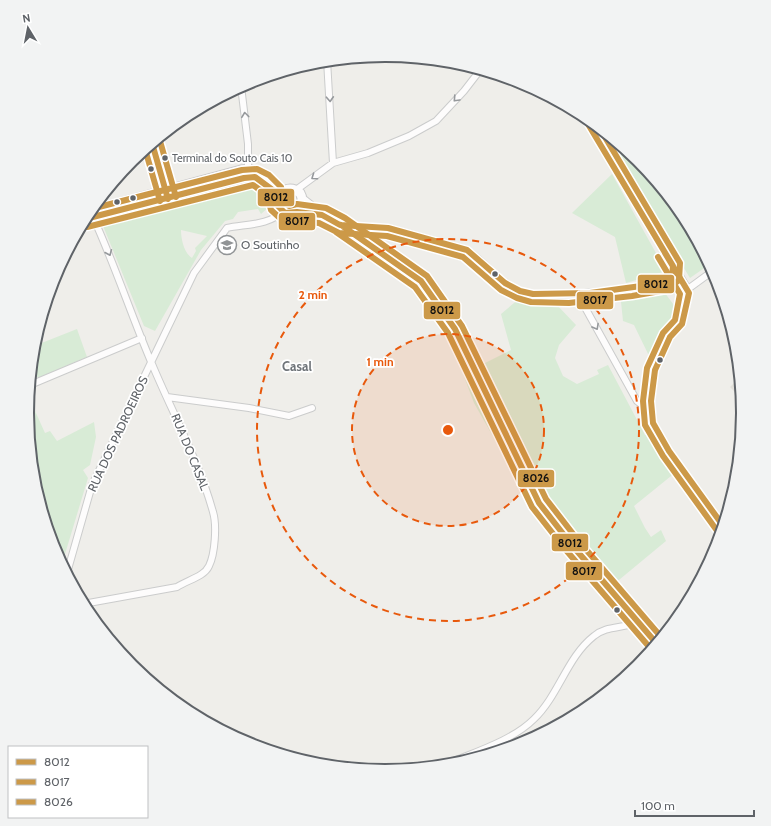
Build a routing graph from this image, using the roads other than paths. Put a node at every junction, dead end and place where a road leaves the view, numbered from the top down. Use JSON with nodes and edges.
{"nodes":[{"id":1,"x":328,"y":67,"type":"edge"},
{"id":2,"x":478,"y":73,"type":"edge"},
{"id":3,"x":242,"y":92,"type":"edge"},
{"id":4,"x":590,"y":128,"type":"edge"},
{"id":5,"x":154,"y":149,"type":"edge"},
{"id":6,"x":333,"y":163,"type":"junction"},
{"id":7,"x":249,"y":169,"type":"junction"},
{"id":8,"x":244,"y":178,"type":"junction"},
{"id":9,"x":286,"y":189,"type":"junction"},
{"id":10,"x":296,"y":190,"type":"junction"},
{"id":11,"x":167,"y":195,"type":"junction"},
{"id":12,"x":303,"y":200,"type":"junction"},
{"id":13,"x":102,"y":206,"type":"edge"},
{"id":14,"x":280,"y":207,"type":"junction"},
{"id":15,"x":297,"y":212,"type":"junction"},
{"id":16,"x":322,"y":215,"type":"junction"},
{"id":17,"x":94,"y":216,"type":"edge"},
{"id":18,"x":91,"y":221,"type":"edge"},
{"id":19,"x":340,"y":225,"type":"junction"},
{"id":20,"x":673,"y":266,"type":"junction"},
{"id":21,"x":708,"y":274,"type":"edge"},
{"id":22,"x":663,"y":283,"type":"junction"},
{"id":23,"x":688,"y":289,"type":"junction"},
{"id":24,"x":577,"y":293,"type":"junction"},
{"id":25,"x":142,"y":338,"type":"junction"},
{"id":26,"x":152,"y":364,"type":"junction"},
{"id":27,"x":36,"y":383,"type":"edge"},
{"id":28,"x":168,"y":397,"type":"junction"},
{"id":29,"x":651,"y":399,"type":"junction"},
{"id":30,"x":312,"y":408,"type":"dead end"},
{"id":31,"x":720,"y":521,"type":"edge"},
{"id":32,"x":69,"y":566,"type":"edge"},
{"id":33,"x":90,"y":603,"type":"edge"},
{"id":34,"x":637,"y":622,"type":"junction"},
{"id":35,"x":654,"y":640,"type":"edge"},
{"id":36,"x":471,"y":754,"type":"edge"}],
"edges":[{"from":1,"to":6,"type":"street","one_way":true},
{"from":2,"to":6,"type":"street","one_way":true},
{"from":7,"to":3,"type":"street","one_way":true},
{"from":4,"to":20,"type":"street"},
{"from":5,"to":11,"type":"main road"},
{"from":6,"to":10,"type":"street","one_way":true},
{"from":7,"to":8,"type":"street"},
{"from":7,"to":9,"type":"main road"},
{"from":7,"to":11,"type":"main road"},
{"from":8,"to":11,"type":"main road"},
{"from":8,"to":14,"type":"main road"},
{"from":9,"to":10,"type":"main road"},
{"from":9,"to":14,"type":"main road"},
{"from":10,"to":12,"type":"main road"},
{"from":11,"to":13,"type":"main road"},
{"from":11,"to":17,"type":"main road"},
{"from":12,"to":15,"type":"main road"},
{"from":12,"to":16,"type":"main road"},
{"from":14,"to":15,"type":"main road"},
{"from":14,"to":26,"type":"street","name":"RUA DOS PADROEIROS"},
{"from":15,"to":16,"type":"main road"},
{"from":16,"to":19,"type":"main road"},
{"from":18,"to":25,"type":"street","name":"RUA DO CASAL","one_way":true},
{"from":19,"to":24,"type":"street"},
{"from":19,"to":34,"type":"main road"},
{"from":20,"to":22,"type":"street"},
{"from":20,"to":23,"type":"street"},
{"from":21,"to":23,"type":"street"},
{"from":22,"to":23,"type":"street"},
{"from":22,"to":24,"type":"street"},
{"from":23,"to":29,"type":"street"},
{"from":24,"to":29,"type":"street","one_way":true},
{"from":25,"to":26,"type":"street","name":"RUA DO CASAL"},
{"from":25,"to":27,"type":"street"},
{"from":26,"to":28,"type":"street","name":"RUA DO CASAL"},
{"from":26,"to":32,"type":"street","name":"RUA DOS PADROEIROS"},
{"from":28,"to":30,"type":"street"},
{"from":28,"to":33,"type":"street","name":"RUA DO CASAL"},
{"from":29,"to":31,"type":"street"},
{"from":34,"to":35,"type":"main road"},
{"from":34,"to":36,"type":"street"}]}
